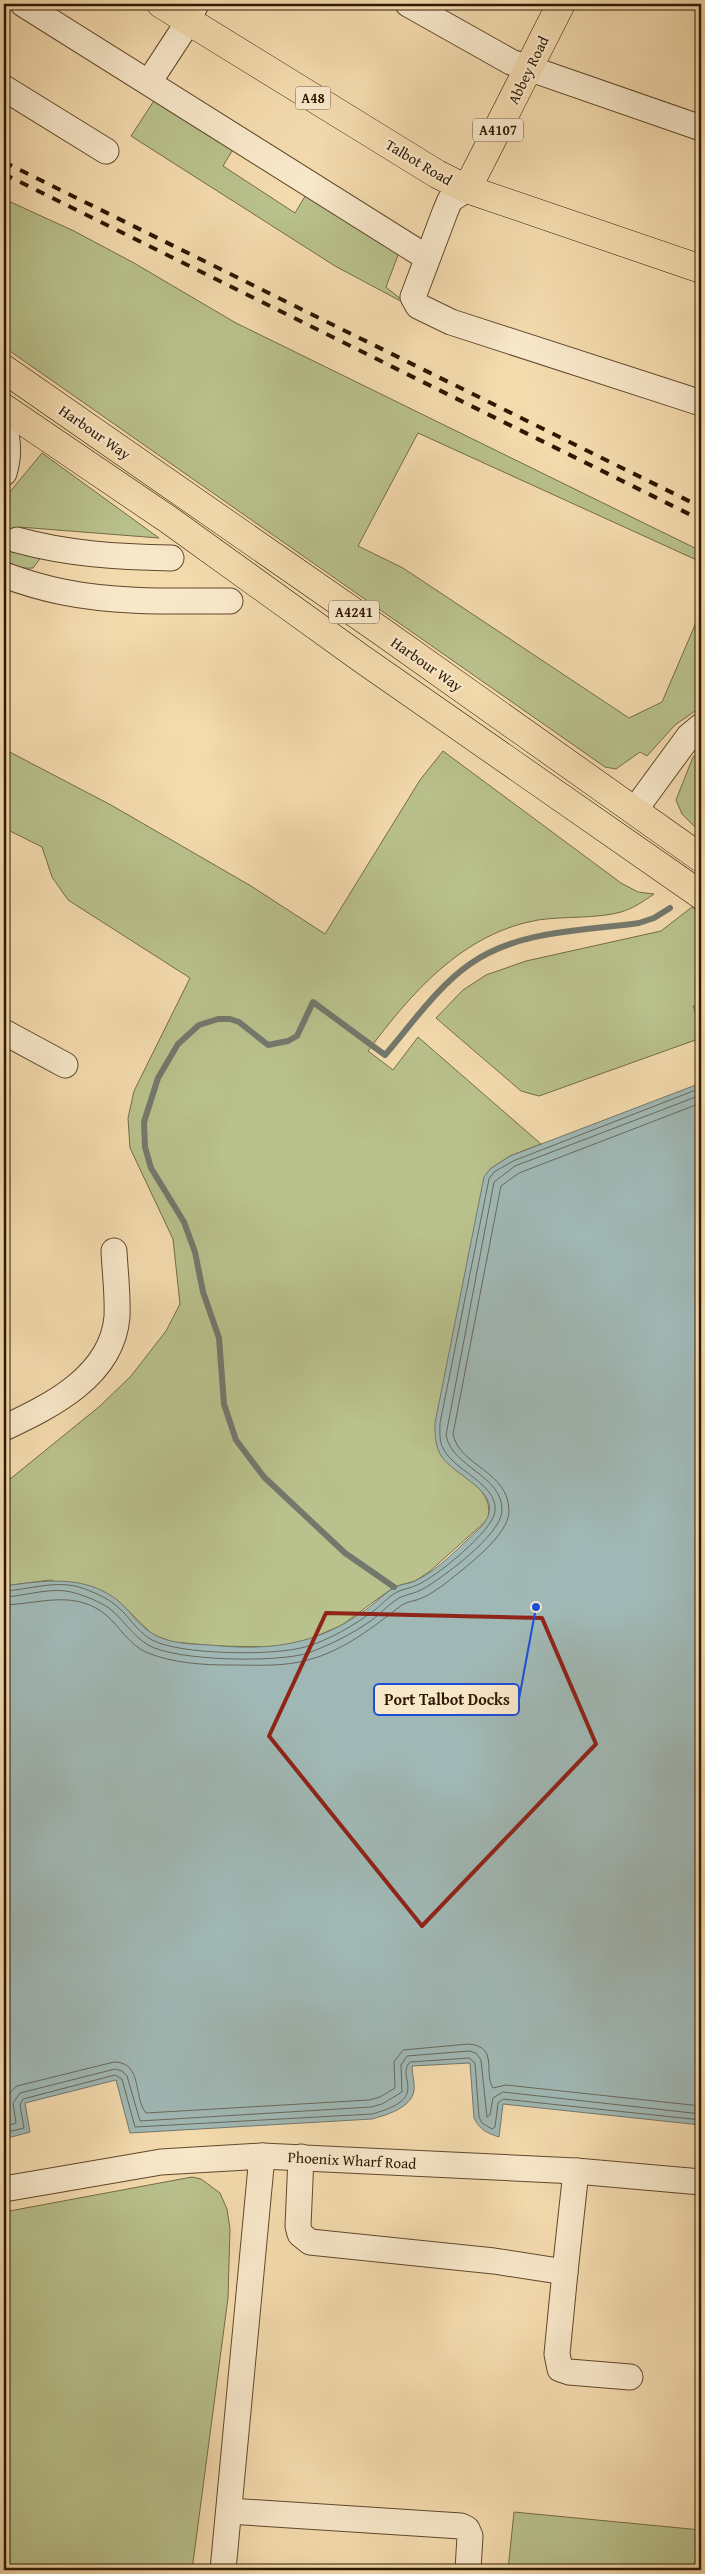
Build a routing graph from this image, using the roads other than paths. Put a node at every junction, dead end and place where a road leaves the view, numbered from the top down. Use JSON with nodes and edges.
{"nodes":[{"id":1,"x":23,"y":4,"type":"edge"},
{"id":2,"x":161,"y":4,"type":"edge"},
{"id":3,"x":408,"y":4,"type":"edge"},
{"id":4,"x":561,"y":4,"type":"edge"},
{"id":5,"x":192,"y":12,"type":"edge"},
{"id":6,"x":528,"y":69,"type":"junction"},
{"id":7,"x":149,"y":82,"type":"junction"},
{"id":8,"x":4,"y":88,"type":"edge"},
{"id":9,"x":701,"y":128,"type":"edge"},
{"id":10,"x":106,"y":152,"type":"dead end"},
{"id":11,"x":467,"y":189,"type":"junction"},
{"id":12,"x":426,"y":257,"type":"junction"},
{"id":13,"x":701,"y":269,"type":"edge"},
{"id":14,"x":4,"y":368,"type":"edge"},
{"id":15,"x":701,"y":403,"type":"edge"},
{"id":16,"x":4,"y":408,"type":"edge"},
{"id":17,"x":4,"y":426,"type":"edge"},
{"id":18,"x":4,"y":474,"type":"edge"},
{"id":19,"x":17,"y":540,"type":"dead end"},
{"id":20,"x":89,"y":555,"type":"junction"},
{"id":21,"x":170,"y":558,"type":"dead end"},
{"id":22,"x":4,"y":575,"type":"edge"},
{"id":23,"x":87,"y":596,"type":"junction"},
{"id":24,"x":230,"y":601,"type":"dead end"},
{"id":25,"x":701,"y":726,"type":"edge"},
{"id":26,"x":634,"y":811,"type":"junction"},
{"id":27,"x":701,"y":858,"type":"edge"},
{"id":28,"x":701,"y":895,"type":"edge"},
{"id":29,"x":4,"y":1032,"type":"edge"},
{"id":30,"x":65,"y":1065,"type":"dead end"},
{"id":31,"x":114,"y":1251,"type":"dead end"},
{"id":32,"x":4,"y":1428,"type":"edge"},
{"id":33,"x":262,"y":2156,"type":"junction"},
{"id":34,"x":301,"y":2158,"type":"junction"},
{"id":35,"x":576,"y":2171,"type":"junction"},
{"id":36,"x":701,"y":2182,"type":"edge"},
{"id":37,"x":4,"y":2190,"type":"edge"},
{"id":38,"x":565,"y":2272,"type":"junction"},
{"id":39,"x":630,"y":2377,"type":"dead end"},
{"id":40,"x":229,"y":2511,"type":"junction"},
{"id":41,"x":223,"y":2570,"type":"edge"},
{"id":42,"x":468,"y":2570,"type":"edge"}],
"edges":[{"from":1,"to":7,"type":"street"},
{"from":2,"to":5,"type":"main road","name":"Talbot Road","number":"A48"},
{"from":3,"to":6,"type":"street"},
{"from":4,"to":6,"type":"main road","name":"Abbey Road","number":"A4107"},
{"from":5,"to":7,"type":"street"},
{"from":5,"to":11,"type":"main road","name":"Talbot Road","number":"A48"},
{"from":6,"to":9,"type":"street"},
{"from":6,"to":11,"type":"main road","name":"Abbey Road","number":"A4107"},
{"from":7,"to":12,"type":"street"},
{"from":8,"to":10,"type":"street"},
{"from":11,"to":12,"type":"street"},
{"from":11,"to":13,"type":"main road","name":"Talbot Road","number":"A48"},
{"from":12,"to":15,"type":"street"},
{"from":14,"to":26,"type":"main road","name":"Harbour Way","number":"A4241"},
{"from":16,"to":28,"type":"main road","name":"Harbour Way","number":"A4241"},
{"from":17,"to":18,"type":"street"},
{"from":19,"to":20,"type":"street"},
{"from":20,"to":21,"type":"street"},
{"from":20,"to":23,"type":"street"},
{"from":22,"to":23,"type":"street"},
{"from":23,"to":24,"type":"street"},
{"from":25,"to":26,"type":"street"},
{"from":26,"to":27,"type":"main road","name":"Harbour Way","number":"A4241"},
{"from":29,"to":30,"type":"street"},
{"from":31,"to":32,"type":"street"},
{"from":33,"to":34,"type":"street","name":"Phoenix Wharf Road"},
{"from":33,"to":37,"type":"street","name":"Phoenix Wharf Road"},
{"from":33,"to":40,"type":"street"},
{"from":34,"to":35,"type":"street","name":"Phoenix Wharf Road"},
{"from":34,"to":38,"type":"street"},
{"from":35,"to":36,"type":"street","name":"Phoenix Wharf Road"},
{"from":35,"to":38,"type":"street"},
{"from":38,"to":39,"type":"street"},
{"from":40,"to":41,"type":"street"},
{"from":40,"to":42,"type":"street"}]}
